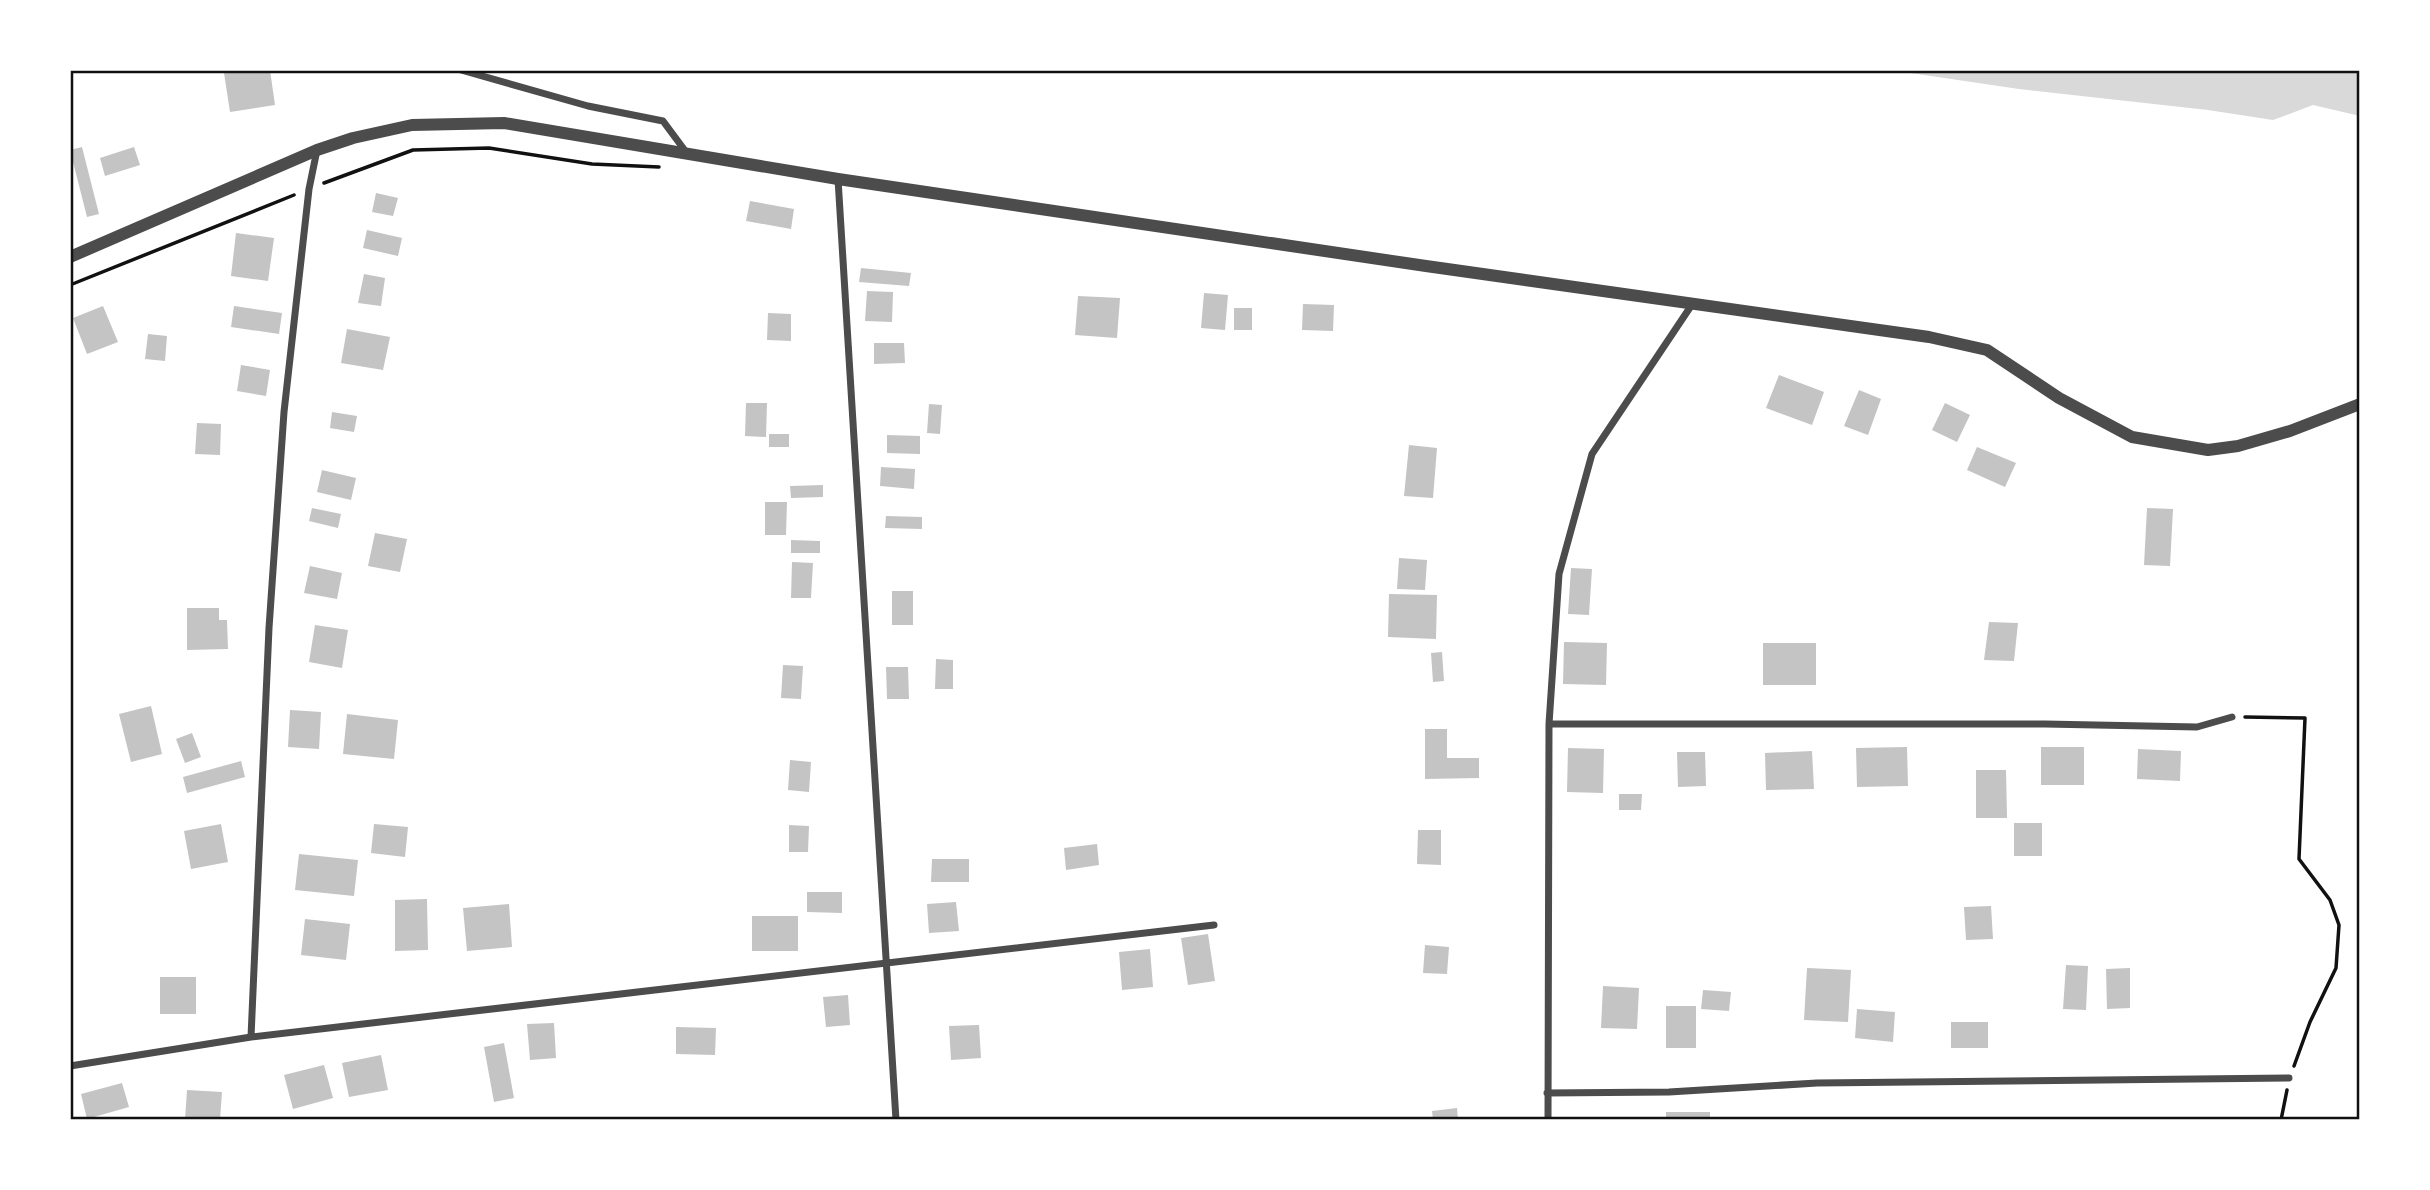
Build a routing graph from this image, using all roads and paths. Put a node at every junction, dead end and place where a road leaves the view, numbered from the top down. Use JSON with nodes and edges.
{"nodes":[{"id":1,"x":461,"y":70,"type":"edge"},
{"id":2,"x":317,"y":150,"type":"junction"},
{"id":3,"x":687,"y":153,"type":"junction"},
{"id":4,"x":670,"y":167,"type":"dead end"},
{"id":5,"x":838,"y":179,"type":"junction"},
{"id":6,"x":309,"y":189,"type":"junction"},
{"id":7,"x":70,"y":257,"type":"edge"},
{"id":8,"x":70,"y":285,"type":"edge"},
{"id":9,"x":1693,"y":303,"type":"junction"},
{"id":10,"x":2360,"y":404,"type":"edge"},
{"id":11,"x":2232,"y":717,"type":"joint"},
{"id":12,"x":1549,"y":723,"type":"junction"},
{"id":13,"x":1214,"y":925,"type":"dead end"},
{"id":14,"x":886,"y":965,"type":"junction"},
{"id":15,"x":251,"y":1037,"type":"junction"},
{"id":16,"x":70,"y":1066,"type":"edge"},
{"id":17,"x":2289,"y":1078,"type":"junction"},
{"id":18,"x":1547,"y":1093,"type":"junction"},
{"id":19,"x":896,"y":1120,"type":"edge"},
{"id":20,"x":1548,"y":1120,"type":"edge"},
{"id":21,"x":2281,"y":1120,"type":"edge"}],
"edges":[{"from":1,"to":3,"type":"street"},
{"from":2,"to":3,"type":"street"},
{"from":2,"to":6,"type":"street"},
{"from":2,"to":7,"type":"street"},
{"from":3,"to":5,"type":"street"},
{"from":4,"to":6,"type":"path"},
{"from":5,"to":9,"type":"street"},
{"from":5,"to":14,"type":"street"},
{"from":6,"to":8,"type":"path"},
{"from":6,"to":15,"type":"street"},
{"from":9,"to":10,"type":"street"},
{"from":9,"to":12,"type":"street"},
{"from":11,"to":12,"type":"street"},
{"from":11,"to":17,"type":"path"},
{"from":12,"to":18,"type":"street"},
{"from":13,"to":14,"type":"street"},
{"from":14,"to":15,"type":"street"},
{"from":14,"to":19,"type":"street"},
{"from":15,"to":16,"type":"street"},
{"from":17,"to":18,"type":"street"},
{"from":17,"to":21,"type":"path"},
{"from":18,"to":20,"type":"street"}]}
